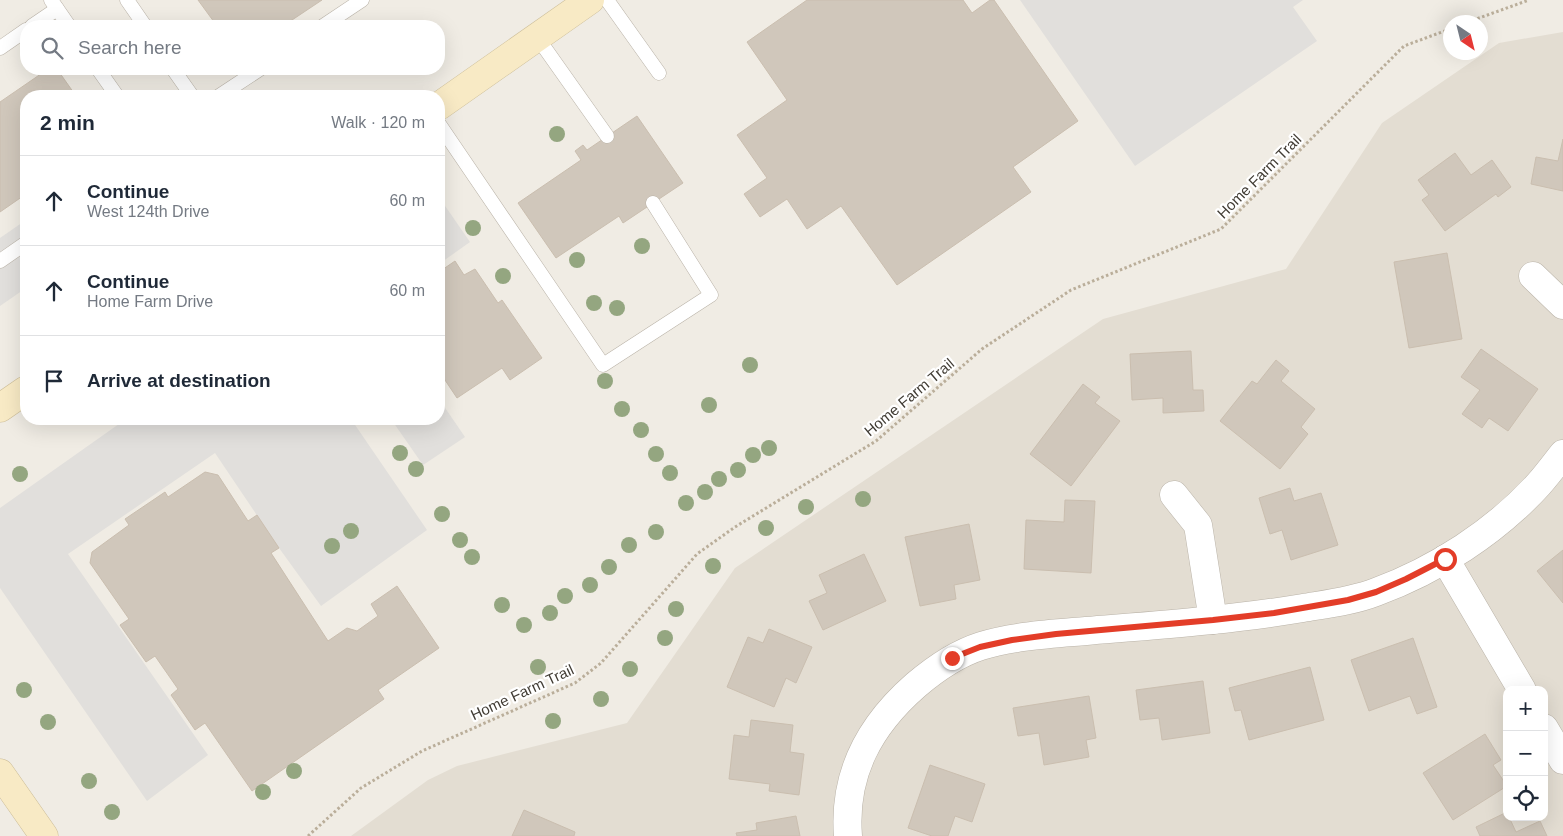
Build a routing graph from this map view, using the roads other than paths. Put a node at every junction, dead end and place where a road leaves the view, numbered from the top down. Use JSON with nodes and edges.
{"nodes":[{"id":1,"x":127,"y":0,"type":"edge"},
{"id":2,"x":362,"y":0,"type":"edge"},
{"id":3,"x":590,"y":0,"type":"edge"},
{"id":4,"x":607,"y":0,"type":"edge"},
{"id":5,"x":54,"y":4,"type":"edge"},
{"id":6,"x":38,"y":20,"type":"edge"},
{"id":7,"x":65,"y":20,"type":"edge"},
{"id":8,"x":140,"y":20,"type":"edge"},
{"id":9,"x":332,"y":20,"type":"edge"},
{"id":10,"x":20,"y":34,"type":"edge"},
{"id":11,"x":537,"y":38,"type":"junction"},
{"id":12,"x":0,"y":48,"type":"edge"},
{"id":13,"x":659,"y":73,"type":"dead end"},
{"id":14,"x":102,"y":75,"type":"edge"},
{"id":15,"x":177,"y":75,"type":"edge"},
{"id":16,"x":251,"y":75,"type":"edge"},
{"id":17,"x":113,"y":90,"type":"edge"},
{"id":18,"x":188,"y":90,"type":"edge"},
{"id":19,"x":227,"y":90,"type":"edge"},
{"id":20,"x":445,"y":102,"type":"edge"},
{"id":21,"x":445,"y":133,"type":"edge"},
{"id":22,"x":607,"y":136,"type":"dead end"},
{"id":23,"x":653,"y":203,"type":"dead end"},
{"id":24,"x":20,"y":247,"type":"edge"},
{"id":25,"x":0,"y":261,"type":"edge"},
{"id":26,"x":1533,"y":276,"type":"dead end"},
{"id":27,"x":1563,"y":305,"type":"edge"},
{"id":28,"x":20,"y":394,"type":"edge"},
{"id":29,"x":0,"y":408,"type":"edge"},
{"id":30,"x":1563,"y":454,"type":"edge"},
{"id":31,"x":1174,"y":495,"type":"dead end"},
{"id":32,"x":1445,"y":559,"type":"junction"},
{"id":33,"x":1213,"y":620,"type":"junction"},
{"id":34,"x":1520,"y":686,"type":"edge"},
{"id":35,"x":1546,"y":731,"type":"edge"},
{"id":36,"x":1563,"y":760,"type":"edge"},
{"id":37,"x":2,"y":776,"type":"edge"},
{"id":38,"x":44,"y":836,"type":"edge"},
{"id":39,"x":848,"y":836,"type":"edge"}],
"edges":[{"from":1,"to":8,"type":"lane"},
{"from":2,"to":9,"type":"lane"},
{"from":3,"to":11,"type":"street"},
{"from":4,"to":13,"type":"lane"},
{"from":5,"to":6,"type":"lane"},
{"from":5,"to":7,"type":"lane"},
{"from":10,"to":12,"type":"lane"},
{"from":11,"to":20,"type":"street"},
{"from":11,"to":22,"type":"lane"},
{"from":14,"to":17,"type":"lane"},
{"from":15,"to":18,"type":"lane"},
{"from":16,"to":19,"type":"lane"},
{"from":21,"to":23,"type":"lane"},
{"from":24,"to":25,"type":"lane"},
{"from":26,"to":27,"type":"street"},
{"from":28,"to":29,"type":"street"},
{"from":30,"to":32,"type":"street"},
{"from":31,"to":33,"type":"street"},
{"from":32,"to":33,"type":"street"},
{"from":32,"to":34,"type":"street"},
{"from":33,"to":39,"type":"street"},
{"from":35,"to":36,"type":"street"},
{"from":37,"to":38,"type":"street"}]}
